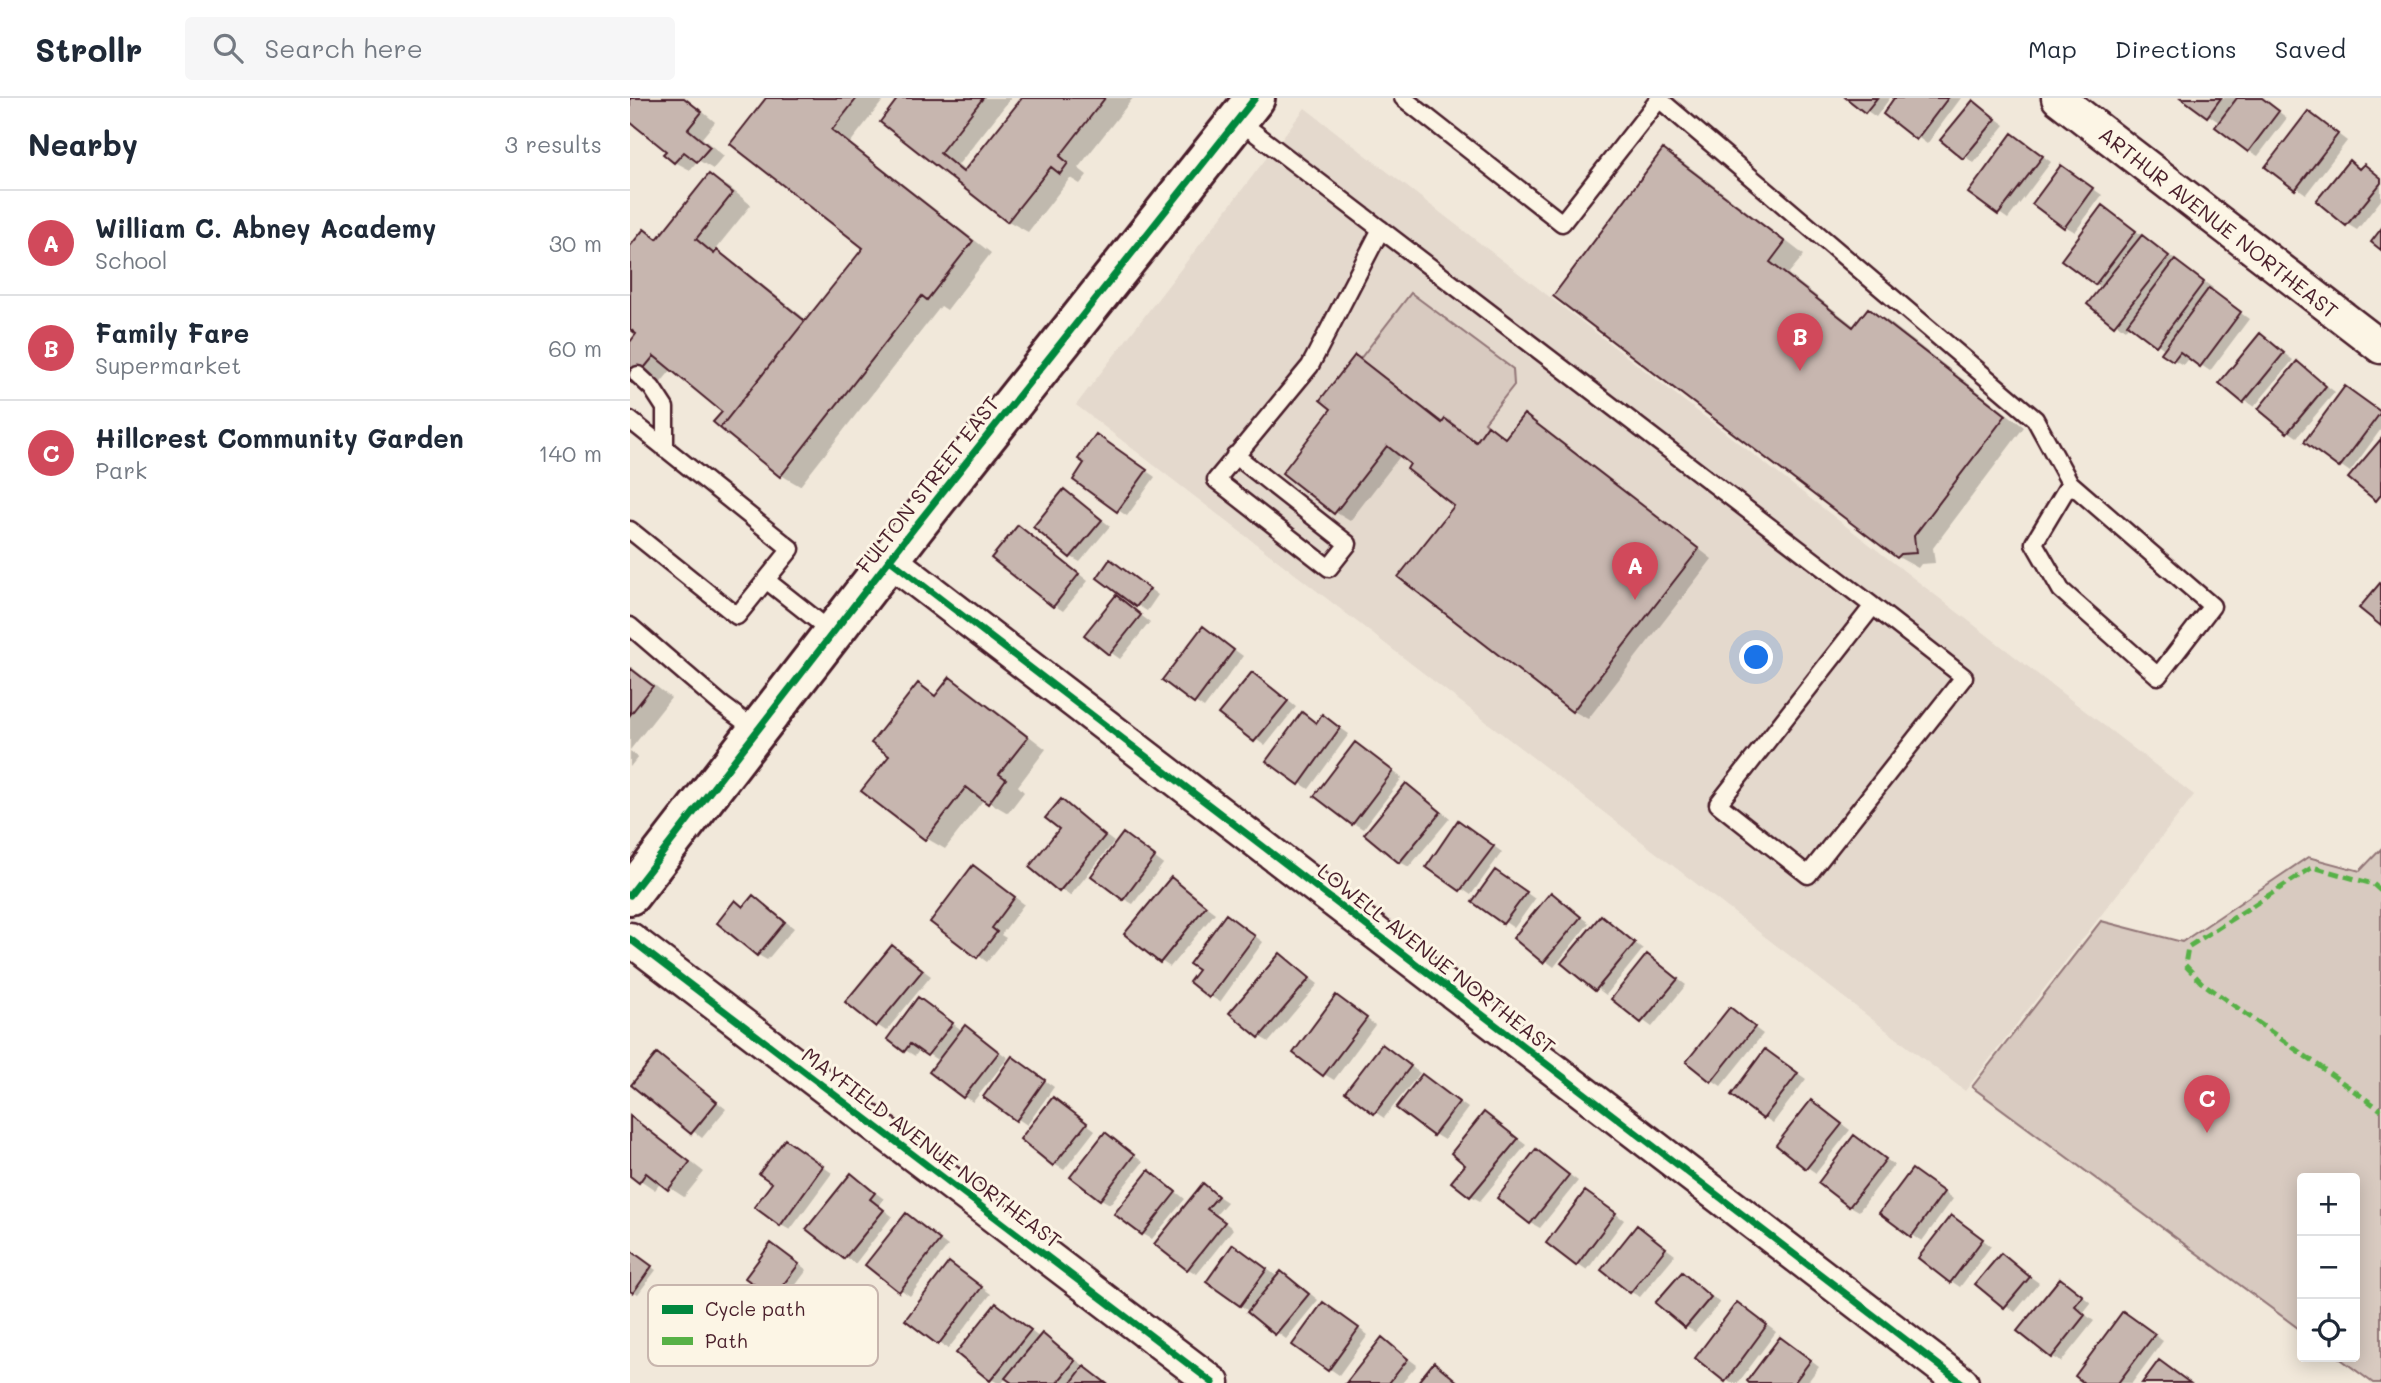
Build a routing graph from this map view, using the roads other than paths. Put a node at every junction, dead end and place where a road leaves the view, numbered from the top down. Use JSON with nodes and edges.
{"nodes":[{"id":1,"x":1403,"y":98,"type":"edge"},
{"id":2,"x":1659,"y":98,"type":"edge"},
{"id":3,"x":2057,"y":98,"type":"edge"},
{"id":4,"x":1247,"y":109,"type":"edge"},
{"id":5,"x":1381,"y":229,"type":"junction"},
{"id":6,"x":2381,"y":347,"type":"edge"},
{"id":7,"x":638,"y":375,"type":"dead end"},
{"id":8,"x":630,"y":421,"type":"edge"},
{"id":9,"x":665,"y":449,"type":"junction"},
{"id":10,"x":1235,"y":456,"type":"junction"},
{"id":11,"x":2070,"y":483,"type":"junction"},
{"id":12,"x":630,"y":530,"type":"edge"},
{"id":13,"x":890,"y":560,"type":"junction"},
{"id":14,"x":766,"y":580,"type":"junction"},
{"id":15,"x":1873,"y":606,"type":"junction"},
{"id":16,"x":630,"y":626,"type":"edge"},
{"id":17,"x":833,"y":633,"type":"junction"},
{"id":18,"x":757,"y":731,"type":"junction"},
{"id":19,"x":634,"y":880,"type":"edge"},
{"id":20,"x":630,"y":939,"type":"edge"},
{"id":21,"x":1213,"y":1383,"type":"edge"},
{"id":22,"x":1962,"y":1383,"type":"edge"}],
"edges":[{"from":1,"to":2,"type":"lane"},
{"from":2,"to":11,"type":"lane"},
{"from":3,"to":6,"type":"street","name":"ARTHUR AVENUE NORTHEAST"},
{"from":4,"to":5,"type":"lane"},
{"from":4,"to":13,"type":"main road","name":"FULTON STREET EAST"},
{"from":5,"to":10,"type":"lane"},
{"from":5,"to":15,"type":"lane"},
{"from":7,"to":9,"type":"lane"},
{"from":8,"to":9,"type":"lane"},
{"from":9,"to":14,"type":"lane"},
{"from":10,"to":10,"type":"lane"},
{"from":11,"to":11,"type":"lane"},
{"from":12,"to":14,"type":"lane"},
{"from":13,"to":17,"type":"main road","name":"FULTON STREET EAST"},
{"from":13,"to":22,"type":"street","name":"LOWELL AVENUE NORTHEAST"},
{"from":14,"to":17,"type":"lane"},
{"from":15,"to":15,"type":"lane"},
{"from":16,"to":18,"type":"lane"},
{"from":17,"to":18,"type":"main road","name":"FULTON STREET EAST"},
{"from":18,"to":19,"type":"main road","name":"FULTON STREET EAST"},
{"from":20,"to":21,"type":"street","name":"MAYFIELD AVENUE NORTHEAST"}]}
